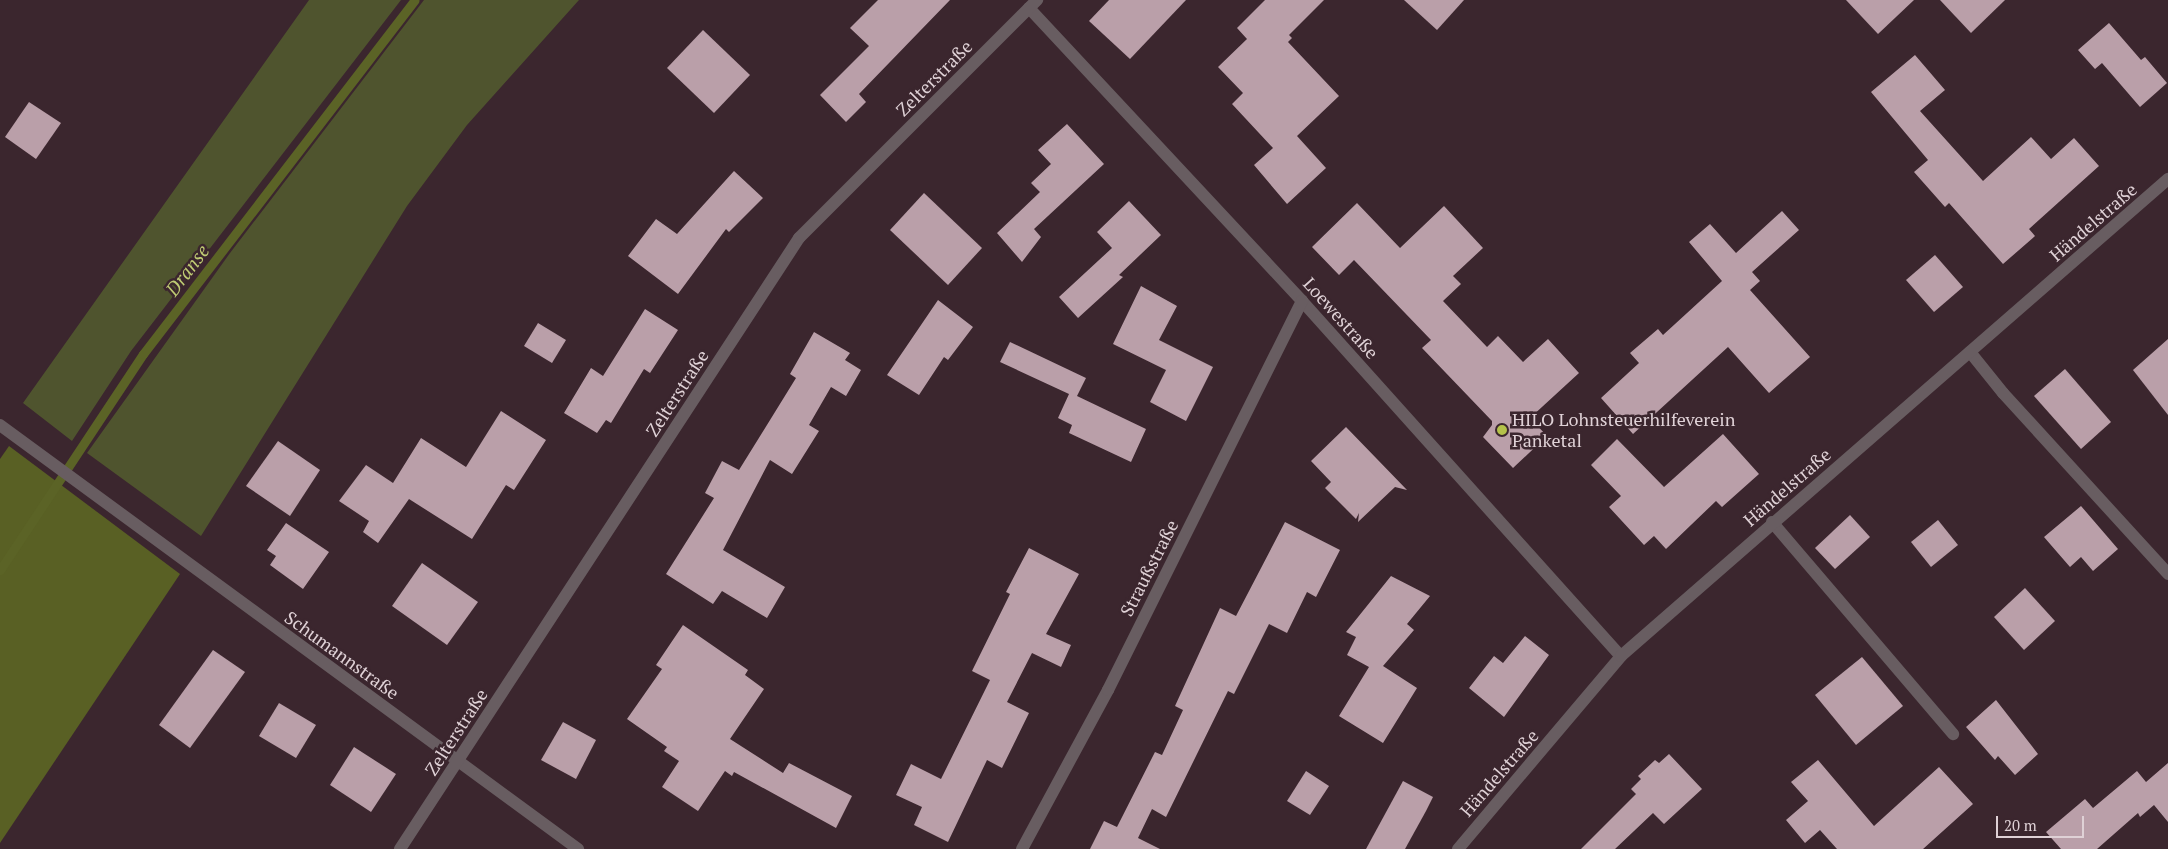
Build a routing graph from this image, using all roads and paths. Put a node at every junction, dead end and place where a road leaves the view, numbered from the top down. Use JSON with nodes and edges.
{"nodes":[{"id":1,"x":1033,"y":4,"type":"edge"},
{"id":2,"x":2168,"y":179,"type":"edge"},
{"id":3,"x":1302,"y":301,"type":"junction"},
{"id":4,"x":1970,"y":352,"type":"junction"},
{"id":5,"x":0,"y":426,"type":"edge"},
{"id":6,"x":1772,"y":522,"type":"junction"},
{"id":7,"x":2168,"y":574,"type":"edge"},
{"id":8,"x":1622,"y":656,"type":"junction"},
{"id":9,"x":1953,"y":734,"type":"dead end"},
{"id":10,"x":458,"y":761,"type":"junction"},
{"id":11,"x":1463,"y":847,"type":"edge"},
{"id":12,"x":400,"y":849,"type":"edge"},
{"id":13,"x":578,"y":849,"type":"edge"},
{"id":14,"x":1022,"y":849,"type":"edge"}],
"edges":[{"from":1,"to":3,"type":"street","name":"Loewestraße"},
{"from":1,"to":10,"type":"street","name":"Zelterstraße"},
{"from":2,"to":4,"type":"street","name":"Händelstraße"},
{"from":3,"to":8,"type":"street","name":"Loewestraße"},
{"from":3,"to":14,"type":"street","name":"Straußstraße"},
{"from":4,"to":6,"type":"street","name":"Händelstraße"},
{"from":4,"to":7,"type":"street"},
{"from":5,"to":10,"type":"street","name":"Schumannstraße"},
{"from":6,"to":8,"type":"street","name":"Händelstraße"},
{"from":6,"to":9,"type":"street"},
{"from":8,"to":11,"type":"street","name":"Händelstraße"},
{"from":10,"to":12,"type":"street","name":"Zelterstraße"},
{"from":10,"to":13,"type":"street","name":"Schumannstraße"}]}
